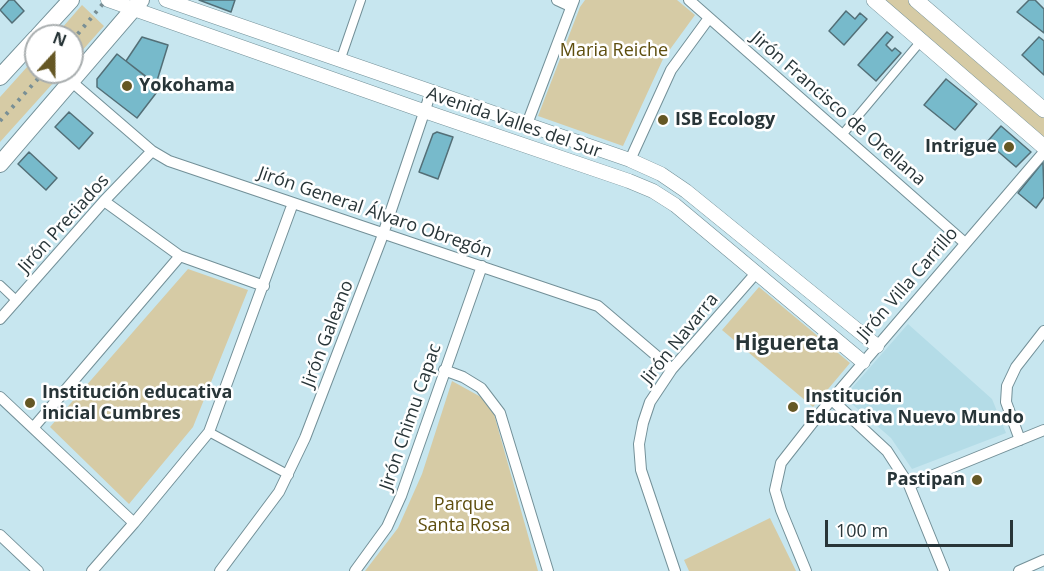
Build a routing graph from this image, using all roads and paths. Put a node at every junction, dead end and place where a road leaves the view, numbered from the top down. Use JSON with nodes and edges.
{"nodes":[{"id":1,"x":108,"y":0,"type":"edge"},
{"id":2,"x":166,"y":0,"type":"edge"},
{"id":3,"x":361,"y":0,"type":"edge"},
{"id":4,"x":557,"y":0,"type":"edge"},
{"id":5,"x":689,"y":0,"type":"edge"},
{"id":6,"x":874,"y":0,"type":"edge"},
{"id":7,"x":916,"y":0,"type":"edge"},
{"id":8,"x":68,"y":1,"type":"edge"},
{"id":9,"x":572,"y":3,"type":"edge"},
{"id":10,"x":138,"y":5,"type":"edge"},
{"id":11,"x":709,"y":18,"type":"junction"},
{"id":12,"x":48,"y":24,"type":"edge"},
{"id":13,"x":921,"y":41,"type":"junction"},
{"id":14,"x":24,"y":51,"type":"edge"},
{"id":15,"x":340,"y":62,"type":"junction"},
{"id":16,"x":84,"y":68,"type":"edge"},
{"id":17,"x":0,"y":77,"type":"edge"},
{"id":18,"x":70,"y":84,"type":"edge"},
{"id":19,"x":74,"y":84,"type":"edge"},
{"id":20,"x":431,"y":92,"type":"junction"},
{"id":21,"x":1044,"y":110,"type":"edge"},
{"id":22,"x":425,"y":112,"type":"junction"},
{"id":23,"x":527,"y":124,"type":"junction"},
{"id":24,"x":842,"y":135,"type":"junction"},
{"id":25,"x":1044,"y":150,"type":"edge"},
{"id":26,"x":152,"y":151,"type":"junction"},
{"id":27,"x":630,"y":160,"type":"junction"},
{"id":28,"x":0,"y":164,"type":"edge"},
{"id":29,"x":104,"y":201,"type":"junction"},
{"id":30,"x":293,"y":203,"type":"junction"},
{"id":31,"x":383,"y":233,"type":"junction"},
{"id":32,"x":965,"y":243,"type":"junction"},
{"id":33,"x":180,"y":255,"type":"junction"},
{"id":34,"x":482,"y":266,"type":"junction"},
{"id":35,"x":757,"y":272,"type":"junction"},
{"id":36,"x":0,"y":285,"type":"edge"},
{"id":37,"x":264,"y":286,"type":"junction"},
{"id":38,"x":17,"y":301,"type":"junction"},
{"id":39,"x":0,"y":319,"type":"edge"},
{"id":40,"x":1044,"y":331,"type":"edge"},
{"id":41,"x":877,"y":346,"type":"junction"},
{"id":42,"x":863,"y":362,"type":"junction"},
{"id":43,"x":672,"y":369,"type":"junction"},
{"id":44,"x":444,"y":370,"type":"junction"},
{"id":45,"x":0,"y":397,"type":"edge"},
{"id":46,"x":832,"y":400,"type":"junction"},
{"id":47,"x":33,"y":428,"type":"junction"},
{"id":48,"x":1044,"y":430,"type":"edge"},
{"id":49,"x":209,"y":432,"type":"junction"},
{"id":50,"x":1020,"y":440,"type":"junction"},
{"id":51,"x":289,"y":475,"type":"junction"},
{"id":52,"x":909,"y":485,"type":"junction"},
{"id":53,"x":134,"y":524,"type":"junction"},
{"id":54,"x":0,"y":535,"type":"edge"},
{"id":55,"x":1044,"y":560,"type":"edge"},
{"id":56,"x":38,"y":571,"type":"edge"},
{"id":57,"x":92,"y":571,"type":"edge"},
{"id":58,"x":220,"y":571,"type":"edge"},
{"id":59,"x":355,"y":571,"type":"edge"},
{"id":60,"x":548,"y":571,"type":"edge"},
{"id":61,"x":675,"y":571,"type":"edge"},
{"id":62,"x":806,"y":571,"type":"edge"},
{"id":63,"x":944,"y":571,"type":"edge"},
{"id":64,"x":1019,"y":571,"type":"edge"}],
"edges":[{"from":1,"to":10,"type":"street","name":"Avenida Valles del Sur"},
{"from":2,"to":15,"type":"street","name":"Avenida Valles del Sur"},
{"from":3,"to":15,"type":"street"},
{"from":4,"to":9,"type":"street"},
{"from":5,"to":11,"type":"street","name":"Jirón Francisco de Orellana"},
{"from":6,"to":13,"type":"main road"},
{"from":7,"to":21,"type":"main road"},
{"from":8,"to":12,"type":"main road"},
{"from":9,"to":23,"type":"street"},
{"from":10,"to":16,"type":"main road"},
{"from":10,"to":22,"type":"street","name":"Avenida Valles del Sur"},
{"from":11,"to":24,"type":"street","name":"Jirón Francisco de Orellana"},
{"from":11,"to":27,"type":"street"},
{"from":13,"to":24,"type":"street"},
{"from":13,"to":25,"type":"main road"},
{"from":14,"to":17,"type":"main road"},
{"from":15,"to":20,"type":"street","name":"Avenida Valles del Sur"},
{"from":18,"to":28,"type":"main road"},
{"from":19,"to":26,"type":"street","name":"Jirón General Álvaro Obregón"},
{"from":20,"to":22,"type":"street","name":"Jirón Galeano"},
{"from":20,"to":23,"type":"street","name":"Avenida Valles del Sur"},
{"from":22,"to":31,"type":"street","name":"Jirón Galeano"},
{"from":22,"to":35,"type":"street","name":"Avenida Valles del Sur"},
{"from":23,"to":27,"type":"street","name":"Avenida Valles del Sur"},
{"from":24,"to":32,"type":"street","name":"Jirón Francisco de Orellana"},
{"from":25,"to":32,"type":"street","name":"Jirón Villa Carrillo"},
{"from":26,"to":29,"type":"street","name":"Jirón Preciados"},
{"from":26,"to":30,"type":"street","name":"Jirón General Álvaro Obregón"},
{"from":27,"to":41,"type":"street","name":"Avenida Valles del Sur"},
{"from":29,"to":33,"type":"street"},
{"from":29,"to":38,"type":"street","name":"Jirón Preciados"},
{"from":30,"to":31,"type":"street","name":"Jirón General Álvaro Obregón"},
{"from":30,"to":37,"type":"street"},
{"from":31,"to":34,"type":"street","name":"Jirón General Álvaro Obregón"},
{"from":31,"to":51,"type":"street","name":"Jirón Galeano"},
{"from":32,"to":41,"type":"street","name":"Jirón Villa Carrillo"},
{"from":33,"to":37,"type":"street"},
{"from":33,"to":47,"type":"street"},
{"from":34,"to":43,"type":"street","name":"Jirón General Álvaro Obregón"},
{"from":34,"to":44,"type":"street","name":"Jirón Chimu Capac"},
{"from":35,"to":42,"type":"street","name":"Avenida Valles del Sur"},
{"from":35,"to":43,"type":"street","name":"Jirón Navarra"},
{"from":36,"to":38,"type":"street"},
{"from":37,"to":49,"type":"street"},
{"from":38,"to":39,"type":"street","name":"Jirón Preciados"},
{"from":40,"to":50,"type":"street"},
{"from":41,"to":42,"type":"street","name":"Jirón Villa Carrillo"},
{"from":42,"to":46,"type":"street","name":"Jirón Villa Carrillo"},
{"from":43,"to":61,"type":"street","name":"Jirón Navarra"},
{"from":44,"to":59,"type":"street","name":"Jirón Chimu Capac"},
{"from":44,"to":60,"type":"street"},
{"from":45,"to":47,"type":"street"},
{"from":46,"to":52,"type":"street"},
{"from":46,"to":62,"type":"street","name":"Jirón Villa Carrillo"},
{"from":47,"to":53,"type":"street"},
{"from":48,"to":50,"type":"street"},
{"from":49,"to":51,"type":"street"},
{"from":49,"to":53,"type":"street"},
{"from":50,"to":52,"type":"street"},
{"from":51,"to":58,"type":"street","name":"Jirón Galeano"},
{"from":52,"to":63,"type":"street"},
{"from":53,"to":57,"type":"street"},
{"from":54,"to":56,"type":"street"},
{"from":55,"to":64,"type":"street"}]}
